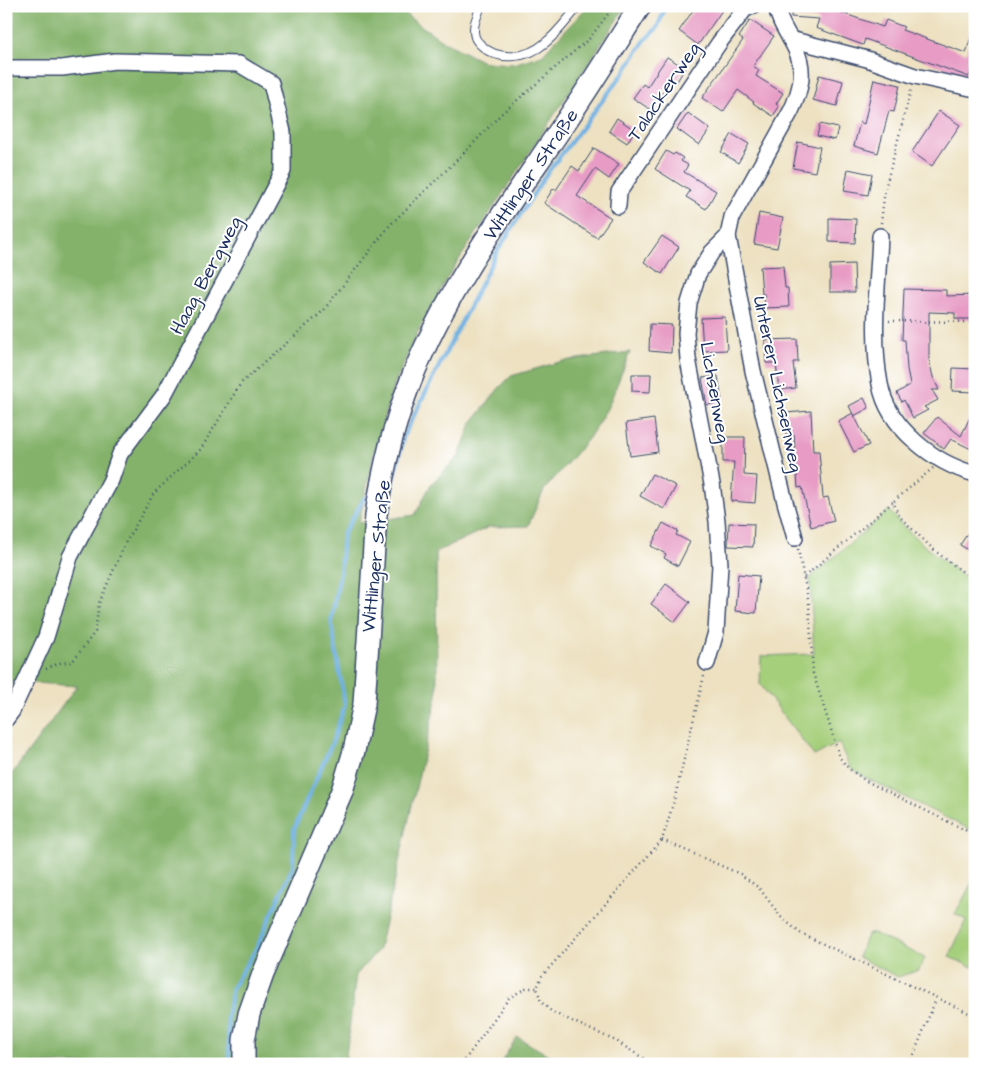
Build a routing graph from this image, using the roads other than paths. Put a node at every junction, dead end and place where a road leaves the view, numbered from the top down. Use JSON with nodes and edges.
{"nodes":[{"id":1,"x":579,"y":6,"type":"edge"},
{"id":2,"x":640,"y":6,"type":"edge"},
{"id":3,"x":753,"y":6,"type":"edge"},
{"id":4,"x":776,"y":6,"type":"edge"},
{"id":5,"x":479,"y":10,"type":"dead end"},
{"id":6,"x":790,"y":38,"type":"junction"},
{"id":7,"x":6,"y":68,"type":"edge"},
{"id":8,"x":975,"y":89,"type":"edge"},
{"id":9,"x":618,"y":206,"type":"dead end"},
{"id":10,"x":728,"y":236,"type":"junction"},
{"id":11,"x":880,"y":236,"type":"road end"},
{"id":12,"x":975,"y":474,"type":"edge"},
{"id":13,"x":796,"y":538,"type":"road end"},
{"id":14,"x":707,"y":663,"type":"road end"},
{"id":15,"x":6,"y":719,"type":"edge"},
{"id":16,"x":244,"y":1064,"type":"edge"}],
"edges":[{"from":1,"to":5,"type":"lane"},
{"from":2,"to":16,"type":"street","name":"Wittlinger Straße"},
{"from":3,"to":9,"type":"street","name":"Talackerweg"},
{"from":4,"to":6,"type":"street","name":"Lichsenweg"},
{"from":6,"to":8,"type":"street"},
{"from":6,"to":10,"type":"street","name":"Lichsenweg"},
{"from":7,"to":15,"type":"street","name":"Haag. Bergweg"},
{"from":10,"to":13,"type":"street","name":"Unterer Lichsenweg"},
{"from":10,"to":14,"type":"street","name":"Lichsenweg"},
{"from":11,"to":12,"type":"street"}]}
